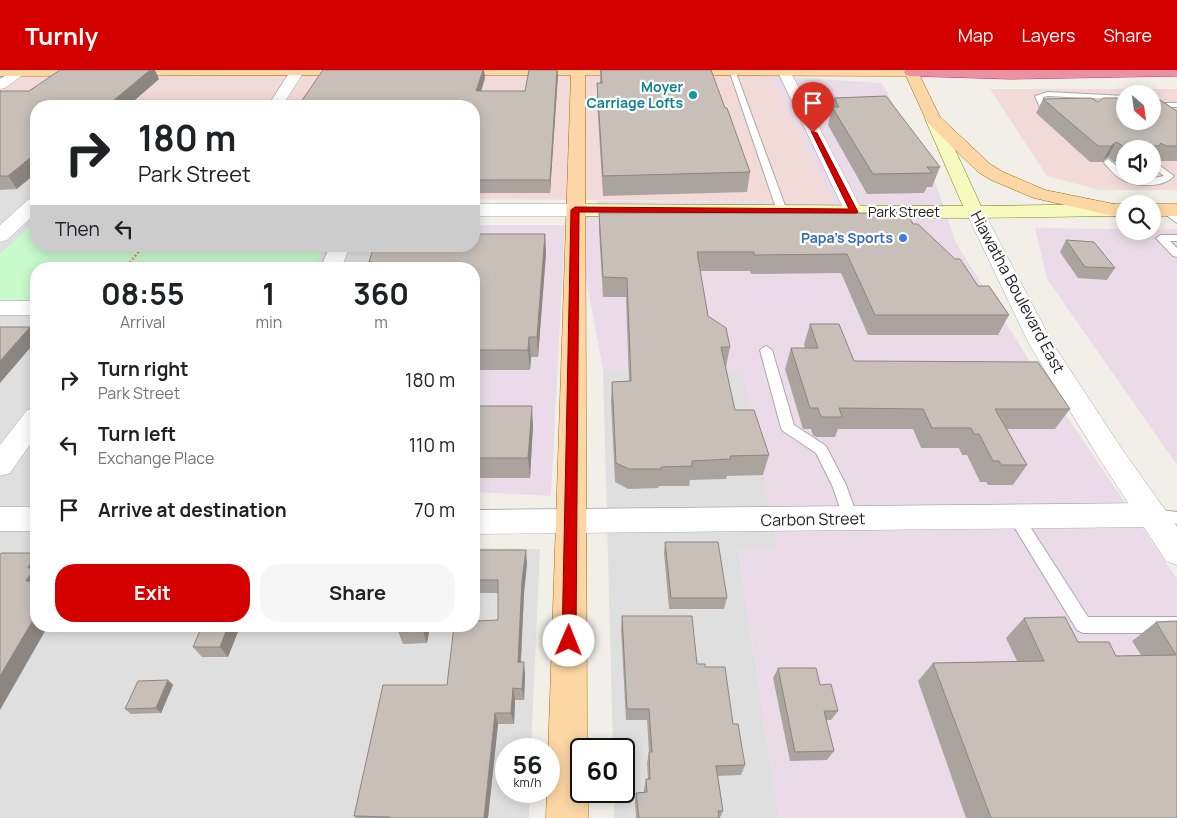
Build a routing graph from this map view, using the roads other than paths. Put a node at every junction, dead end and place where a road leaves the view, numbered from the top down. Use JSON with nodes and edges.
{"nodes":[{"id":1,"x":298,"y":70,"type":"edge"},
{"id":2,"x":578,"y":70,"type":"edge"},
{"id":3,"x":732,"y":70,"type":"edge"},
{"id":4,"x":755,"y":70,"type":"edge"},
{"id":5,"x":928,"y":70,"type":"edge"},
{"id":6,"x":21,"y":71,"type":"edge"},
{"id":7,"x":147,"y":71,"type":"edge"},
{"id":8,"x":175,"y":71,"type":"edge"},
{"id":9,"x":373,"y":71,"type":"edge"},
{"id":10,"x":430,"y":71,"type":"edge"},
{"id":11,"x":793,"y":71,"type":"edge"},
{"id":12,"x":909,"y":71,"type":"edge"},
{"id":13,"x":0,"y":72,"type":"edge"},
{"id":14,"x":1177,"y":72,"type":"edge"},
{"id":15,"x":0,"y":85,"type":"edge"},
{"id":16,"x":1116,"y":98,"type":"edge"},
{"id":17,"x":1161,"y":99,"type":"edge"},
{"id":18,"x":1177,"y":99,"type":"edge"},
{"id":19,"x":279,"y":100,"type":"edge"},
{"id":20,"x":1096,"y":105,"type":"edge"},
{"id":21,"x":1116,"y":105,"type":"edge"},
{"id":22,"x":1163,"y":105,"type":"joint"},
{"id":23,"x":1177,"y":105,"type":"edge"},
{"id":24,"x":1044,"y":106,"type":"edge"},
{"id":25,"x":1177,"y":114,"type":"edge"},
{"id":26,"x":933,"y":119,"type":"junction"},
{"id":27,"x":1108,"y":162,"type":"edge"},
{"id":28,"x":1116,"y":169,"type":"edge"},
{"id":29,"x":1161,"y":169,"type":"edge"},
{"id":30,"x":1161,"y":180,"type":"edge"},
{"id":31,"x":29,"y":209,"type":"edge"},
{"id":32,"x":1116,"y":209,"type":"edge"},
{"id":33,"x":480,"y":210,"type":"edge"},
{"id":34,"x":575,"y":210,"type":"junction"},
{"id":35,"x":1116,"y":210,"type":"edge"},
{"id":36,"x":782,"y":211,"type":"junction"},
{"id":37,"x":854,"y":212,"type":"junction"},
{"id":38,"x":975,"y":212,"type":"junction"},
{"id":39,"x":0,"y":215,"type":"edge"},
{"id":40,"x":0,"y":236,"type":"edge"},
{"id":41,"x":1177,"y":238,"type":"edge"},
{"id":42,"x":1177,"y":254,"type":"edge"},
{"id":43,"x":0,"y":308,"type":"edge"},
{"id":44,"x":30,"y":308,"type":"edge"},
{"id":45,"x":766,"y":350,"type":"dead end"},
{"id":46,"x":30,"y":426,"type":"edge"},
{"id":47,"x":0,"y":465,"type":"edge"},
{"id":48,"x":1015,"y":515,"type":"junction"},
{"id":49,"x":1164,"y":516,"type":"edge"},
{"id":50,"x":850,"y":518,"type":"junction"},
{"id":51,"x":0,"y":519,"type":"edge"},
{"id":52,"x":30,"y":519,"type":"edge"},
{"id":53,"x":480,"y":522,"type":"edge"},
{"id":54,"x":571,"y":523,"type":"junction"},
{"id":55,"x":1177,"y":552,"type":"edge"},
{"id":56,"x":1177,"y":625,"type":"edge"},
{"id":57,"x":567,"y":818,"type":"edge"}],
"edges":[{"from":1,"to":8,"type":"main road"},
{"from":1,"to":9,"type":"main road"},
{"from":1,"to":19,"type":"street"},
{"from":2,"to":3,"type":"main road"},
{"from":2,"to":10,"type":"main road"},
{"from":2,"to":34,"type":"main road"},
{"from":3,"to":4,"type":"main road"},
{"from":3,"to":36,"type":"lane"},
{"from":4,"to":11,"type":"main road"},
{"from":5,"to":12,"type":"highway"},
{"from":6,"to":7,"type":"main road"},
{"from":6,"to":13,"type":"main road"},
{"from":6,"to":15,"type":"street"},
{"from":7,"to":8,"type":"main road"},
{"from":11,"to":12,"type":"main road"},
{"from":11,"to":37,"type":"street"},
{"from":12,"to":14,"type":"highway"},
{"from":12,"to":26,"type":"main road","name":"Hiawatha Boulevard East"},
{"from":16,"to":24,"type":"lane"},
{"from":17,"to":18,"type":"lane"},
{"from":20,"to":21,"type":"lane"},
{"from":22,"to":23,"type":"lane"},
{"from":22,"to":25,"type":"lane"},
{"from":26,"to":32,"type":"main road"},
{"from":26,"to":38,"type":"main road","name":"Hiawatha Boulevard East"},
{"from":27,"to":28,"type":"lane"},
{"from":29,"to":30,"type":"lane"},
{"from":31,"to":39,"type":"street"},
{"from":31,"to":40,"type":"street"},
{"from":33,"to":34,"type":"street","name":"Park Street"},
{"from":34,"to":36,"type":"main road","name":"Park Street"},
{"from":34,"to":54,"type":"main road"},
{"from":35,"to":38,"type":"main road","name":"Park Street"},
{"from":36,"to":37,"type":"main road","name":"Park Street"},
{"from":37,"to":38,"type":"main road","name":"Park Street"},
{"from":38,"to":49,"type":"street","name":"Hiawatha Boulevard East"},
{"from":41,"to":42,"type":"lane"},
{"from":43,"to":44,"type":"street"},
{"from":45,"to":50,"type":"lane"},
{"from":46,"to":47,"type":"street"},
{"from":48,"to":49,"type":"street","name":"Carbon Street"},
{"from":48,"to":50,"type":"street","name":"Carbon Street"},
{"from":48,"to":56,"type":"lane"},
{"from":49,"to":55,"type":"street","name":"Hiawatha Boulevard East"},
{"from":50,"to":54,"type":"street","name":"Carbon Street"},
{"from":51,"to":52,"type":"street"},
{"from":53,"to":54,"type":"street","name":"Carbon Street"},
{"from":54,"to":57,"type":"main road"}]}
